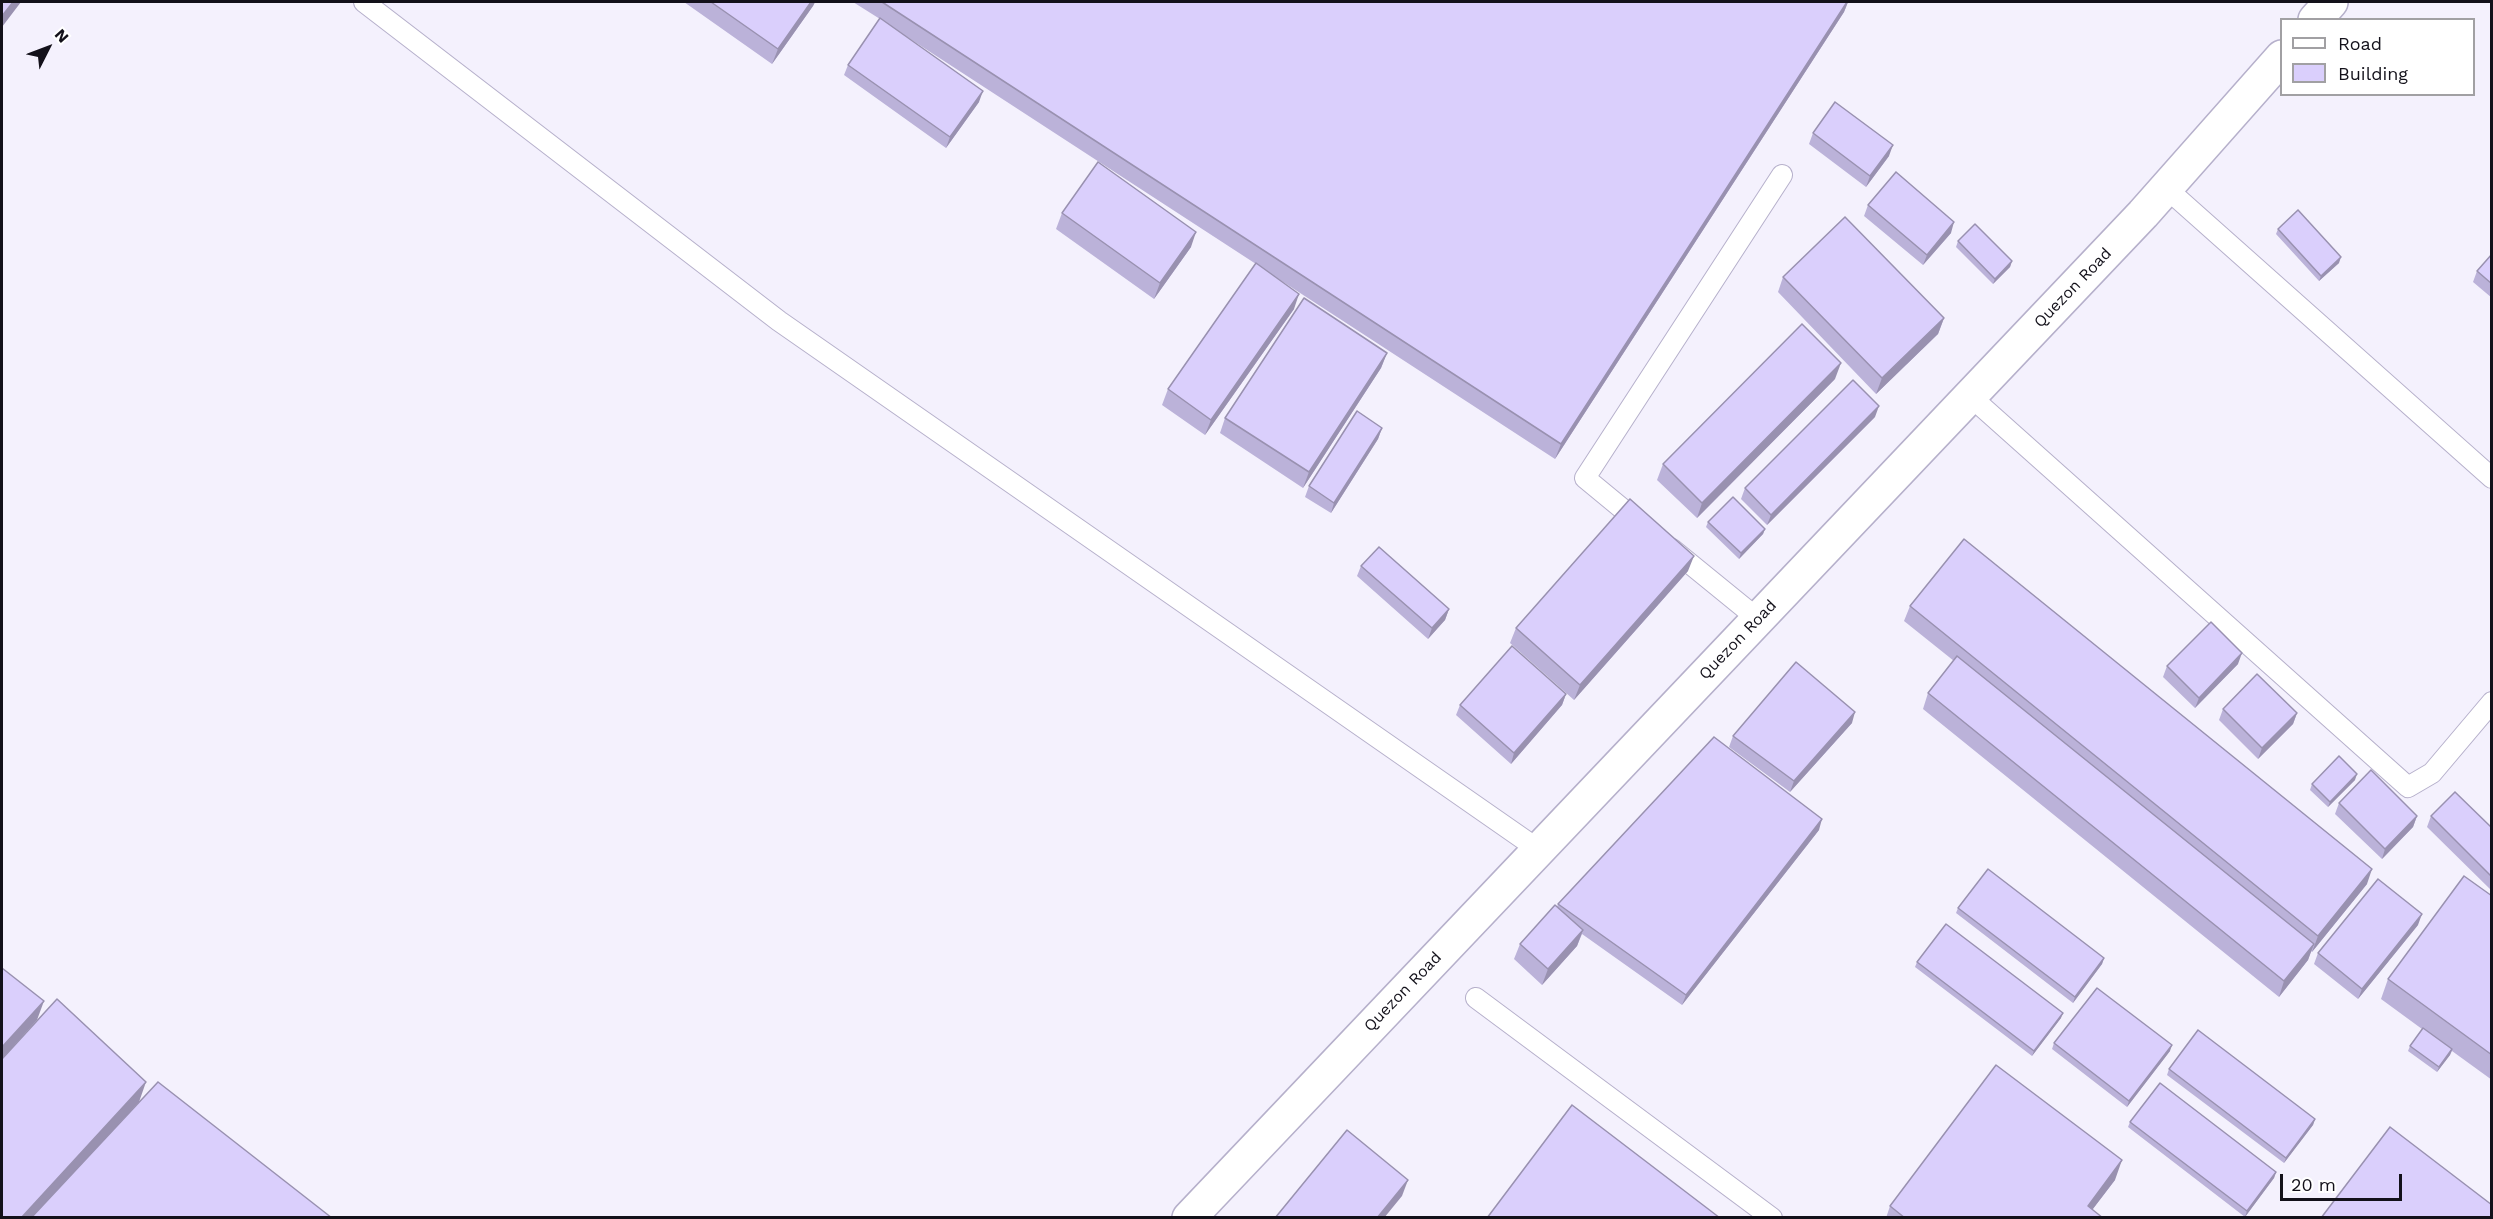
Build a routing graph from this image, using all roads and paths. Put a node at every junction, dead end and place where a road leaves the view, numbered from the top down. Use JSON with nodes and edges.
{"nodes":[{"id":1,"x":364,"y":2,"type":"edge"},
{"id":2,"x":2331,"y":2,"type":"edge"},
{"id":3,"x":2317,"y":18,"type":"edge"},
{"id":4,"x":2280,"y":59,"type":"edge"},
{"id":5,"x":1782,"y":176,"type":"dead end"},
{"id":6,"x":2166,"y":188,"type":"junction"},
{"id":7,"x":1970,"y":396,"type":"junction"},
{"id":8,"x":2492,"y":478,"type":"edge"},
{"id":9,"x":1758,"y":619,"type":"junction"},
{"id":10,"x":2492,"y":702,"type":"edge"},
{"id":11,"x":1539,"y":850,"type":"junction"},
{"id":12,"x":1476,"y":998,"type":"dead end"},
{"id":13,"x":1189,"y":1218,"type":"edge"},
{"id":14,"x":1772,"y":1218,"type":"edge"}],
"edges":[{"from":1,"to":11,"type":"lane"},
{"from":2,"to":3,"type":"main road"},
{"from":4,"to":6,"type":"main road","name":"Quezon Road"},
{"from":5,"to":9,"type":"lane"},
{"from":6,"to":7,"type":"main road","name":"Quezon Road"},
{"from":6,"to":8,"type":"lane"},
{"from":7,"to":9,"type":"main road","name":"Quezon Road"},
{"from":7,"to":10,"type":"lane"},
{"from":9,"to":11,"type":"main road","name":"Quezon Road"},
{"from":11,"to":13,"type":"main road","name":"Quezon Road"},
{"from":12,"to":14,"type":"lane"}]}
